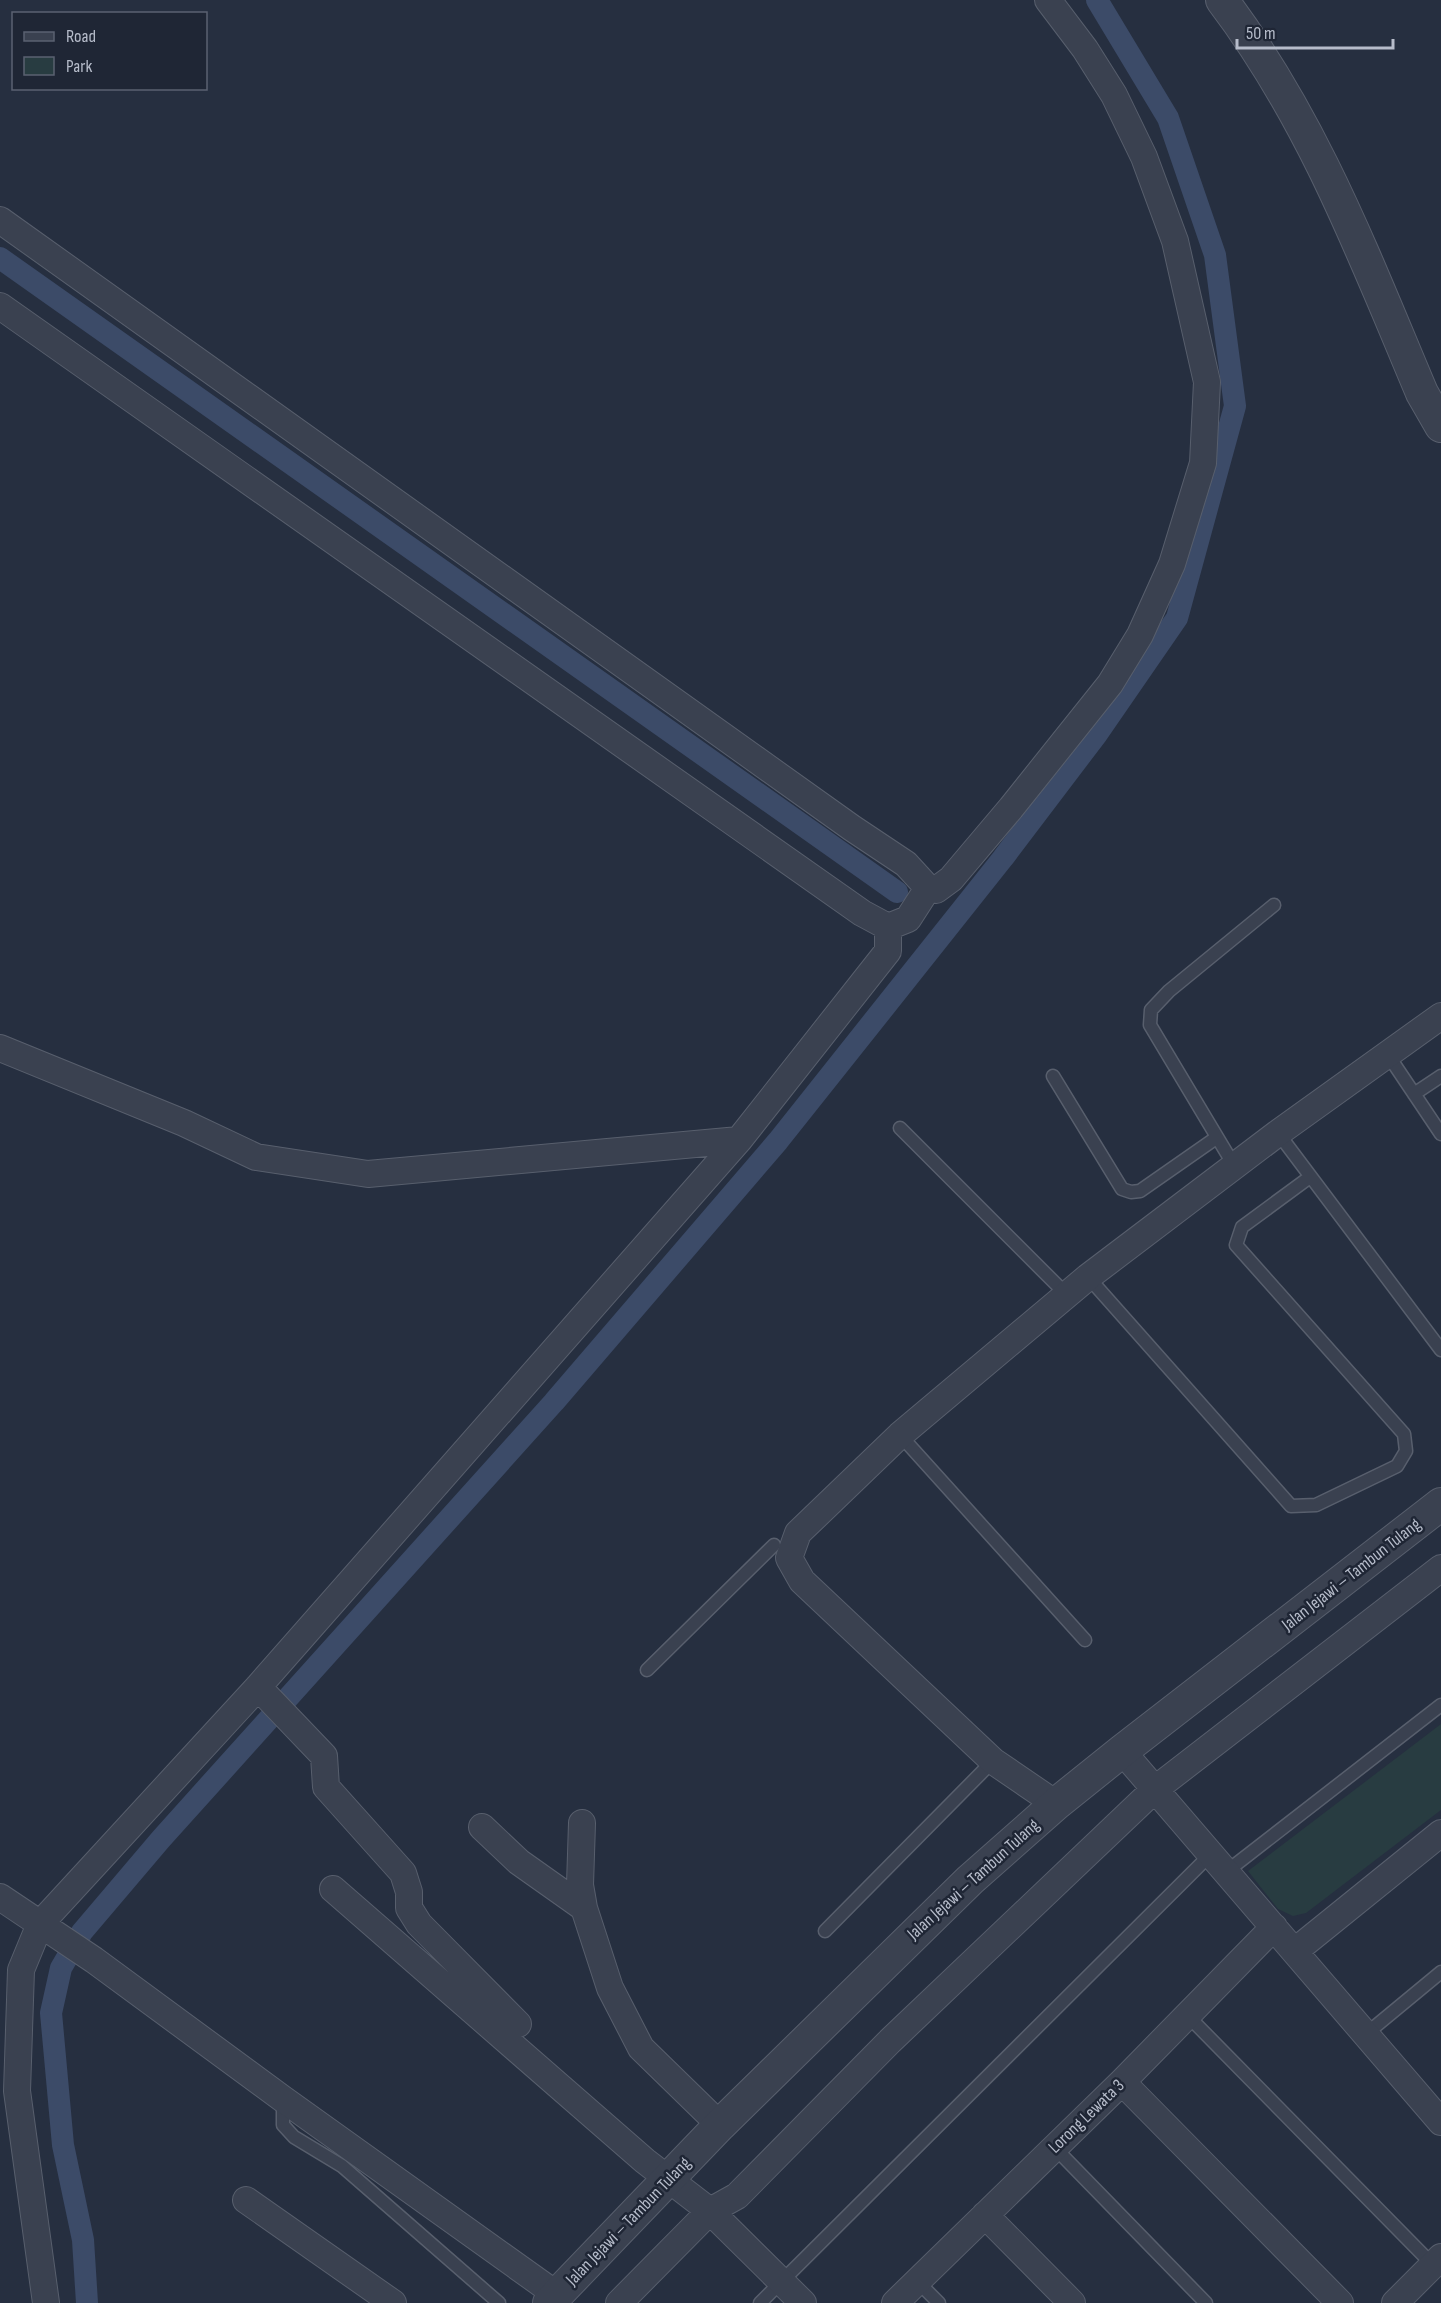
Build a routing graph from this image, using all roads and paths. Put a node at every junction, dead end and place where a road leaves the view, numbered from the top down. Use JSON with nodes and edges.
{"nodes":[{"id":1,"x":1048,"y":0,"type":"edge"},
{"id":2,"x":1222,"y":0,"type":"edge"},
{"id":3,"x":0,"y":220,"type":"edge"},
{"id":4,"x":0,"y":306,"type":"edge"},
{"id":5,"x":1441,"y":426,"type":"edge"},
{"id":6,"x":928,"y":888,"type":"junction"},
{"id":7,"x":1274,"y":905,"type":"dead end"},
{"id":8,"x":888,"y":927,"type":"junction"},
{"id":9,"x":1441,"y":1016,"type":"edge"},
{"id":10,"x":0,"y":1048,"type":"edge"},
{"id":11,"x":1388,"y":1055,"type":"junction"},
{"id":12,"x":1053,"y":1076,"type":"dead end"},
{"id":13,"x":1441,"y":1076,"type":"edge"},
{"id":14,"x":1414,"y":1094,"type":"junction"},
{"id":15,"x":900,"y":1128,"type":"dead end"},
{"id":16,"x":1278,"y":1133,"type":"junction"},
{"id":17,"x":1441,"y":1134,"type":"edge"},
{"id":18,"x":1216,"y":1138,"type":"junction"},
{"id":19,"x":739,"y":1140,"type":"junction"},
{"id":20,"x":1234,"y":1167,"type":"junction"},
{"id":21,"x":1310,"y":1177,"type":"junction"},
{"id":22,"x":1088,"y":1277,"type":"junction"},
{"id":23,"x":1068,"y":1294,"type":"junction"},
{"id":24,"x":1441,"y":1350,"type":"edge"},
{"id":25,"x":900,"y":1435,"type":"junction"},
{"id":26,"x":1441,"y":1504,"type":"edge"},
{"id":27,"x":774,"y":1545,"type":"dead end"},
{"id":28,"x":1441,"y":1568,"type":"edge"},
{"id":29,"x":1085,"y":1640,"type":"dead end"},
{"id":30,"x":647,"y":1670,"type":"dead end"},
{"id":31,"x":263,"y":1692,"type":"junction"},
{"id":32,"x":1441,"y":1705,"type":"edge"},
{"id":33,"x":1122,"y":1751,"type":"junction"},
{"id":34,"x":993,"y":1761,"type":"junction"},
{"id":35,"x":1154,"y":1790,"type":"junction"},
{"id":36,"x":1056,"y":1804,"type":"junction"},
{"id":37,"x":582,"y":1823,"type":"dead end"},
{"id":38,"x":482,"y":1827,"type":"dead end"},
{"id":39,"x":1441,"y":1833,"type":"edge"},
{"id":40,"x":1219,"y":1863,"type":"junction"},
{"id":41,"x":333,"y":1889,"type":"dead end"},
{"id":42,"x":0,"y":1897,"type":"edge"},
{"id":43,"x":584,"y":1908,"type":"junction"},
{"id":44,"x":1274,"y":1927,"type":"junction"},
{"id":45,"x":48,"y":1929,"type":"junction"},
{"id":46,"x":825,"y":1931,"type":"dead end"},
{"id":47,"x":1295,"y":1951,"type":"junction"},
{"id":48,"x":1441,"y":1972,"type":"edge"},
{"id":49,"x":1187,"y":2015,"type":"junction"},
{"id":50,"x":518,"y":2024,"type":"dead end"},
{"id":51,"x":1366,"y":2034,"type":"junction"},
{"id":52,"x":1122,"y":2082,"type":"junction"},
{"id":53,"x":8,"y":2089,"type":"edge"},
{"id":54,"x":283,"y":2099,"type":"junction"},
{"id":55,"x":1436,"y":2105,"type":"edge"},
{"id":56,"x":720,"y":2125,"type":"junction"},
{"id":57,"x":1054,"y":2147,"type":"junction"},
{"id":58,"x":668,"y":2180,"type":"junction"},
{"id":59,"x":246,"y":2200,"type":"dead end"},
{"id":60,"x":710,"y":2211,"type":"junction"},
{"id":61,"x":985,"y":2215,"type":"junction"},
{"id":62,"x":1437,"y":2261,"type":"edge"},
{"id":63,"x":917,"y":2281,"type":"junction"},
{"id":64,"x":782,"y":2282,"type":"junction"},
{"id":65,"x":553,"y":2299,"type":"edge"},
{"id":66,"x":46,"y":2303,"type":"edge"},
{"id":67,"x":393,"y":2303,"type":"edge"},
{"id":68,"x":499,"y":2303,"type":"edge"},
{"id":69,"x":619,"y":2303,"type":"edge"},
{"id":70,"x":760,"y":2303,"type":"edge"},
{"id":71,"x":803,"y":2303,"type":"edge"},
{"id":72,"x":895,"y":2303,"type":"edge"},
{"id":73,"x":939,"y":2303,"type":"edge"},
{"id":74,"x":1072,"y":2303,"type":"edge"},
{"id":75,"x":1206,"y":2303,"type":"edge"},
{"id":76,"x":1340,"y":2303,"type":"edge"},
{"id":77,"x":1395,"y":2303,"type":"edge"}],
"edges":[{"from":1,"to":6,"type":"street"},
{"from":2,"to":5,"type":"street"},
{"from":3,"to":6,"type":"street"},
{"from":4,"to":8,"type":"street"},
{"from":6,"to":8,"type":"street"},
{"from":7,"to":18,"type":"lane"},
{"from":8,"to":19,"type":"street"},
{"from":9,"to":11,"type":"street"},
{"from":10,"to":19,"type":"street"},
{"from":11,"to":14,"type":"lane"},
{"from":11,"to":16,"type":"street"},
{"from":12,"to":18,"type":"lane"},
{"from":13,"to":14,"type":"lane"},
{"from":14,"to":17,"type":"lane"},
{"from":15,"to":23,"type":"lane"},
{"from":16,"to":20,"type":"street"},
{"from":16,"to":21,"type":"lane"},
{"from":18,"to":20,"type":"lane"},
{"from":19,"to":31,"type":"street"},
{"from":20,"to":22,"type":"street"},
{"from":21,"to":22,"type":"lane"},
{"from":21,"to":24,"type":"lane"},
{"from":22,"to":23,"type":"street"},
{"from":23,"to":25,"type":"street"},
{"from":25,"to":29,"type":"lane"},
{"from":25,"to":34,"type":"street"},
{"from":26,"to":33,"type":"street","name":"Jalan Jejawi – Tambun Tulang"},
{"from":27,"to":30,"type":"lane"},
{"from":28,"to":35,"type":"street"},
{"from":31,"to":45,"type":"street"},
{"from":31,"to":50,"type":"street"},
{"from":32,"to":40,"type":"lane"},
{"from":33,"to":35,"type":"street"},
{"from":33,"to":36,"type":"street","name":"Jalan Jejawi – Tambun Tulang"},
{"from":34,"to":36,"type":"street"},
{"from":34,"to":46,"type":"lane"},
{"from":35,"to":40,"type":"street"},
{"from":35,"to":60,"type":"street"},
{"from":36,"to":56,"type":"street","name":"Jalan Jejawi – Tambun Tulang"},
{"from":37,"to":43,"type":"street"},
{"from":38,"to":43,"type":"street"},
{"from":39,"to":47,"type":"street"},
{"from":40,"to":44,"type":"street"},
{"from":40,"to":64,"type":"lane"},
{"from":41,"to":58,"type":"street"},
{"from":42,"to":45,"type":"street"},
{"from":43,"to":56,"type":"street"},
{"from":44,"to":47,"type":"street"},
{"from":44,"to":49,"type":"street","name":"Lorong Lewata 3"},
{"from":45,"to":53,"type":"street"},
{"from":45,"to":54,"type":"street"},
{"from":47,"to":51,"type":"street"},
{"from":48,"to":51,"type":"lane"},
{"from":49,"to":52,"type":"street","name":"Lorong Lewata 3"},
{"from":49,"to":62,"type":"lane"},
{"from":51,"to":55,"type":"street"},
{"from":52,"to":57,"type":"street","name":"Lorong Lewata 3"},
{"from":52,"to":76,"type":"street"},
{"from":53,"to":66,"type":"street"},
{"from":54,"to":65,"type":"street"},
{"from":54,"to":68,"type":"lane"},
{"from":56,"to":58,"type":"street","name":"Jalan Jejawi – Tambun Tulang"},
{"from":57,"to":61,"type":"street","name":"Lorong Lewata 3"},
{"from":57,"to":75,"type":"lane"},
{"from":58,"to":60,"type":"street"},
{"from":58,"to":65,"type":"street","name":"Jalan Jejawi – Tambun Tulang"},
{"from":59,"to":67,"type":"street"},
{"from":60,"to":64,"type":"street"},
{"from":60,"to":69,"type":"street"},
{"from":61,"to":63,"type":"street","name":"Lorong Lewata 3"},
{"from":61,"to":74,"type":"street"},
{"from":62,"to":77,"type":"street"},
{"from":63,"to":72,"type":"street","name":"Lorong Lewata 3"},
{"from":63,"to":73,"type":"lane"},
{"from":64,"to":70,"type":"lane"},
{"from":64,"to":71,"type":"street"}]}
